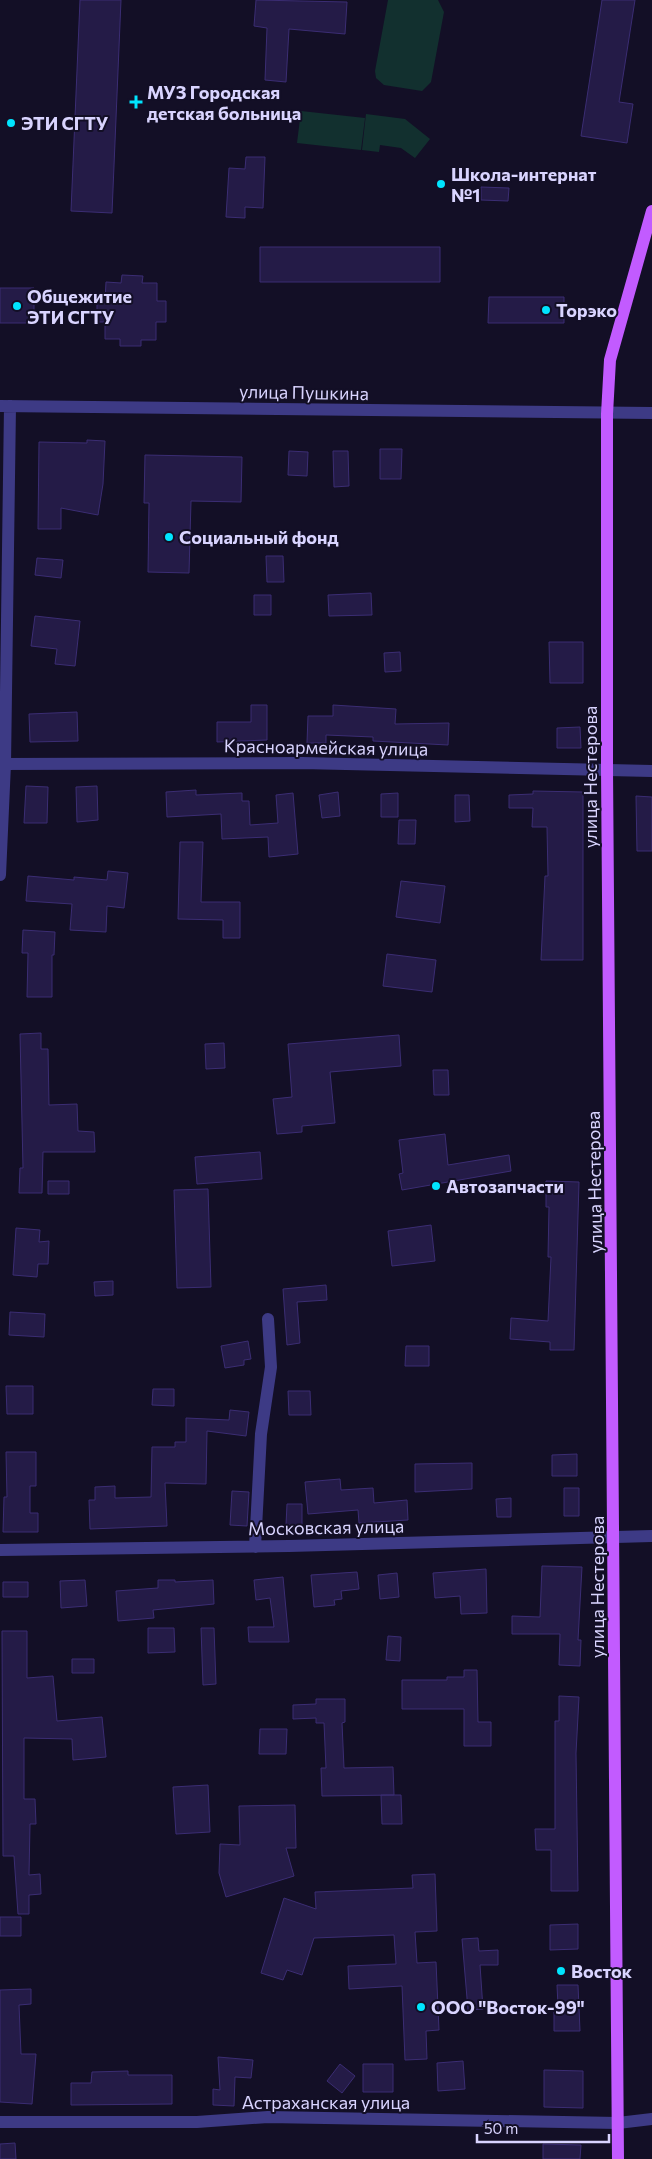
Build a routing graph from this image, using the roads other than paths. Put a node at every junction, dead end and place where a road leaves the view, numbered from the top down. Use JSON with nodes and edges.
{"nodes":[{"id":1,"x":652,"y":211,"type":"edge"},
{"id":2,"x":5,"y":406,"type":"edge"},
{"id":3,"x":652,"y":413,"type":"edge"},
{"id":4,"x":607,"y":414,"type":"junction"},
{"id":5,"x":2,"y":764,"type":"edge"},
{"id":6,"x":607,"y":770,"type":"junction"},
{"id":7,"x":652,"y":771,"type":"edge"},
{"id":8,"x":0,"y":875,"type":"edge"},
{"id":9,"x":268,"y":1319,"type":"dead end"},
{"id":10,"x":614,"y":1536,"type":"junction"},
{"id":11,"x":652,"y":1536,"type":"edge"},
{"id":12,"x":255,"y":1547,"type":"junction"},
{"id":13,"x":0,"y":1550,"type":"edge"},
{"id":14,"x":652,"y":2119,"type":"edge"},
{"id":15,"x":0,"y":2122,"type":"edge"},
{"id":16,"x":618,"y":2123,"type":"junction"},
{"id":17,"x":618,"y":2159,"type":"edge"}],
"edges":[{"from":1,"to":4,"type":"main road","name":"улица Нестерова"},
{"from":2,"to":4,"type":"street","name":"улица Пушкина"},
{"from":2,"to":5,"type":"street"},
{"from":3,"to":4,"type":"street","name":"улица Пушкина"},
{"from":4,"to":6,"type":"main road","name":"улица Нестерова"},
{"from":5,"to":6,"type":"street","name":"Красноармейская улица"},
{"from":5,"to":8,"type":"street"},
{"from":6,"to":7,"type":"street","name":"Красноармейская улица"},
{"from":6,"to":10,"type":"main road","name":"улица Нестерова"},
{"from":9,"to":12,"type":"street"},
{"from":10,"to":11,"type":"street","name":"Московская улица"},
{"from":10,"to":12,"type":"street","name":"Московская улица"},
{"from":10,"to":16,"type":"main road","name":"улица Нестерова"},
{"from":12,"to":13,"type":"street","name":"Московская улица"},
{"from":14,"to":16,"type":"street","name":"Астраханская улица"},
{"from":15,"to":16,"type":"street","name":"Астраханская улица"},
{"from":16,"to":17,"type":"main road","name":"улица Нестерова"}]}
